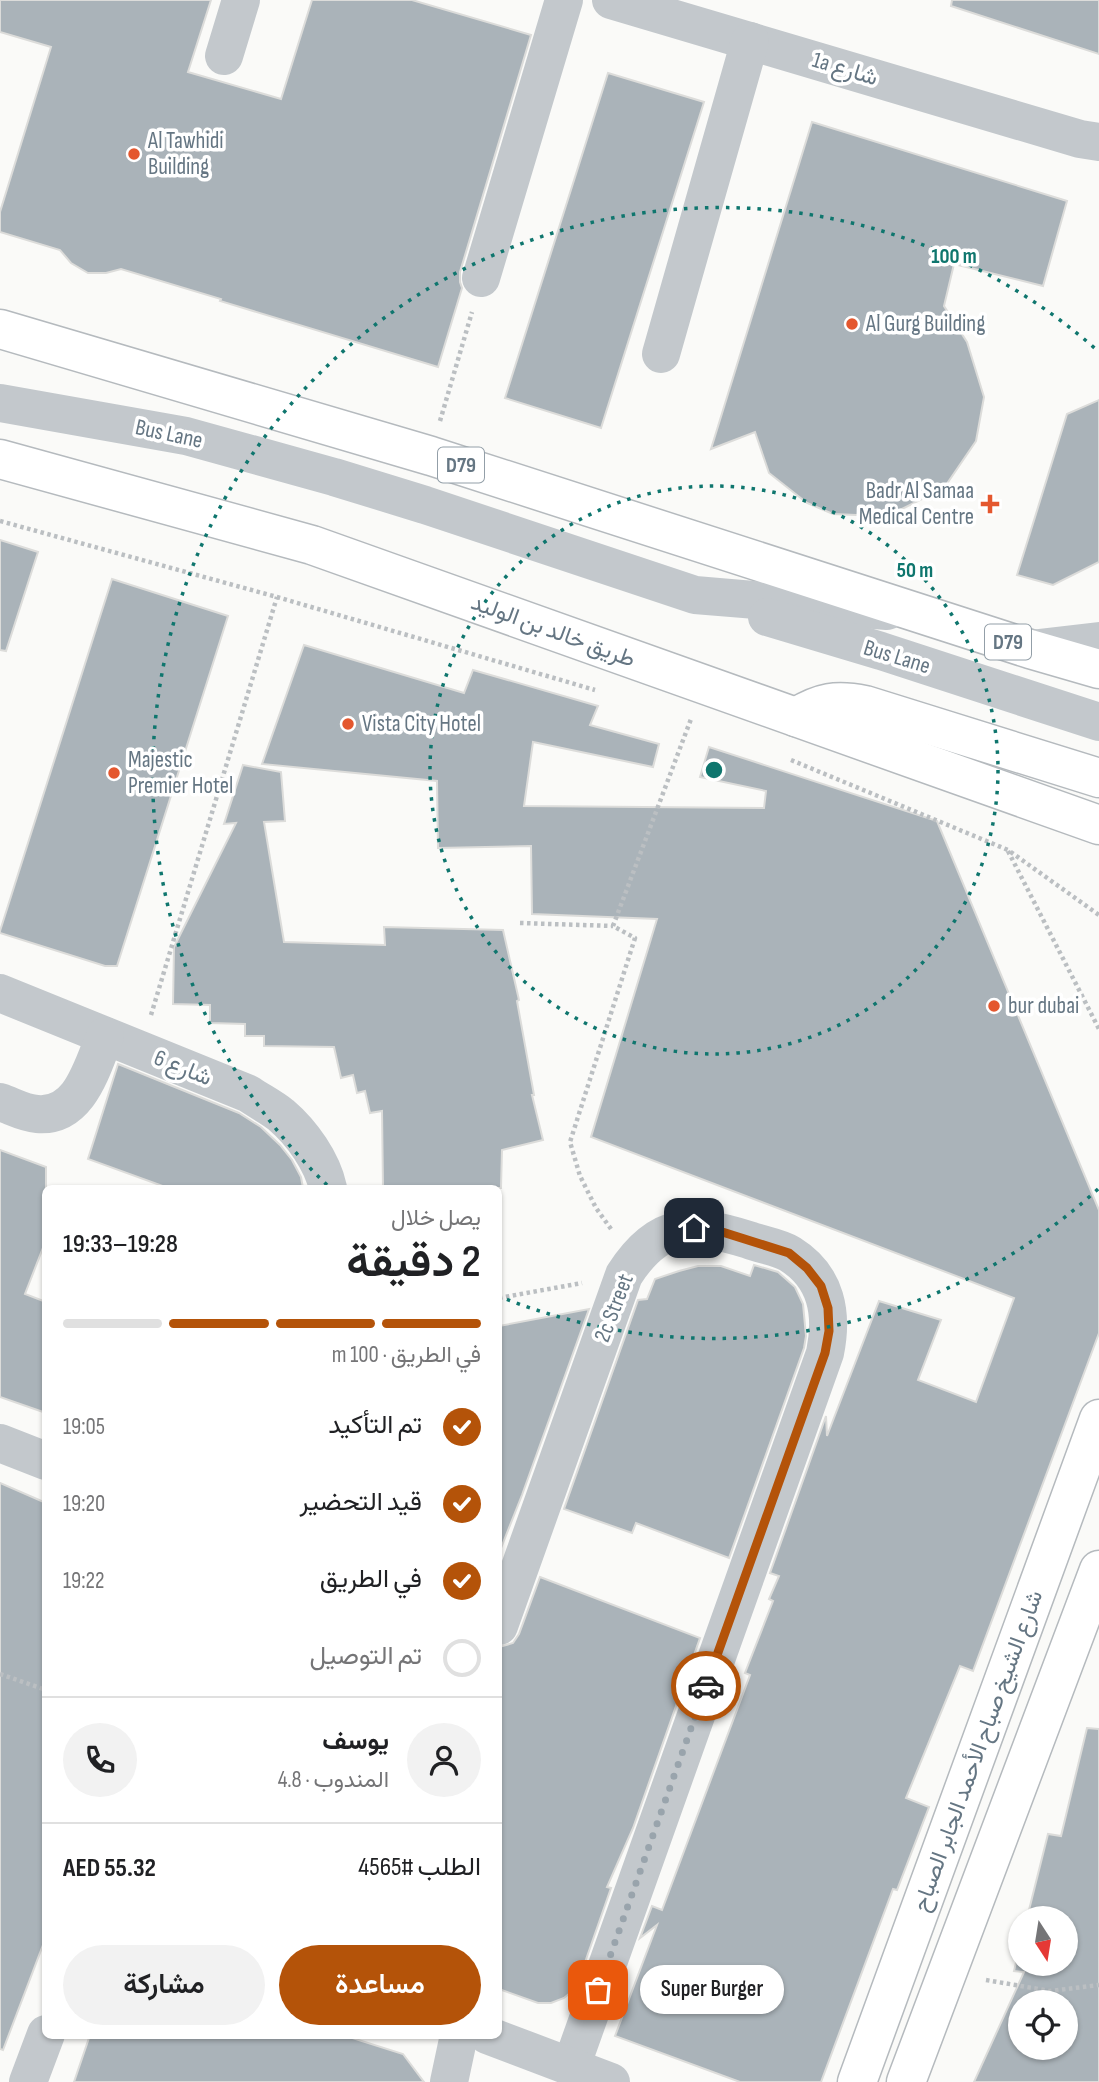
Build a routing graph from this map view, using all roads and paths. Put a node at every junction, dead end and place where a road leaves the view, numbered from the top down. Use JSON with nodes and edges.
{"nodes":[{"id":1,"x":241,"y":0,"type":"edge"},
{"id":2,"x":564,"y":0,"type":"edge"},
{"id":3,"x":611,"y":0,"type":"edge"},
{"id":4,"x":750,"y":41,"type":"junction"},
{"id":5,"x":224,"y":56,"type":"dead end"},
{"id":6,"x":1089,"y":141,"type":"edge"},
{"id":7,"x":481,"y":278,"type":"joint"},
{"id":8,"x":0,"y":328,"type":"edge"},
{"id":9,"x":661,"y":354,"type":"dead end"},
{"id":10,"x":0,"y":403,"type":"edge"},
{"id":11,"x":430,"y":456,"type":"junction"},
{"id":12,"x":0,"y":459,"type":"edge"},
{"id":13,"x":0,"y":521,"type":"edge"},
{"id":14,"x":695,"y":595,"type":"junction"},
{"id":15,"x":277,"y":597,"type":"junction"},
{"id":16,"x":918,"y":613,"type":"junction"},
{"id":17,"x":1099,"y":641,"type":"edge"},
{"id":18,"x":1030,"y":649,"type":"junction"},
{"id":19,"x":1099,"y":669,"type":"edge"},
{"id":20,"x":597,"y":691,"type":"dead end"},
{"id":21,"x":796,"y":718,"type":"junction"},
{"id":22,"x":1099,"y":722,"type":"edge"},
{"id":23,"x":704,"y":723,"type":"dead end"},
{"id":24,"x":780,"y":755,"type":"dead end"},
{"id":25,"x":1099,"y":778,"type":"edge"},
{"id":26,"x":1099,"y":825,"type":"edge"},
{"id":27,"x":1008,"y":850,"type":"junction"},
{"id":28,"x":1099,"y":915,"type":"edge"},
{"id":29,"x":520,"y":923,"type":"dead end"},
{"id":30,"x":613,"y":926,"type":"junction"},
{"id":31,"x":0,"y":993,"type":"edge"},
{"id":32,"x":1099,"y":1029,"type":"edge"},
{"id":33,"x":105,"y":1036,"type":"junction"},
{"id":34,"x":141,"y":1050,"type":"junction"},
{"id":35,"x":0,"y":1102,"type":"edge"},
{"id":36,"x":327,"y":1185,"type":"edge"},
{"id":37,"x":630,"y":1266,"type":"junction"},
{"id":38,"x":502,"y":1297,"type":"edge"},
{"id":39,"x":1099,"y":1419,"type":"edge"},
{"id":40,"x":0,"y":1443,"type":"edge"},
{"id":41,"x":42,"y":1459,"type":"edge"},
{"id":42,"x":1099,"y":1570,"type":"edge"},
{"id":43,"x":502,"y":1618,"type":"edge"},
{"id":44,"x":0,"y":1674,"type":"edge"},
{"id":45,"x":42,"y":1689,"type":"edge"},
{"id":46,"x":947,"y":1973,"type":"junction"},
{"id":47,"x":1099,"y":1985,"type":"edge"},
{"id":48,"x":44,"y":2039,"type":"edge"},
{"id":49,"x":458,"y":2039,"type":"edge"},
{"id":50,"x":498,"y":2039,"type":"edge"},
{"id":51,"x":571,"y":2067,"type":"junction"},
{"id":52,"x":28,"y":2082,"type":"edge"},
{"id":53,"x":449,"y":2082,"type":"edge"},
{"id":54,"x":611,"y":2082,"type":"edge"},
{"id":55,"x":857,"y":2082,"type":"edge"},
{"id":56,"x":906,"y":2082,"type":"edge"}],
"edges":[{"from":1,"to":5,"type":"street"},
{"from":2,"to":7,"type":"street"},
{"from":3,"to":4,"type":"street","name":"1a شارع"},
{"from":4,"to":6,"type":"street","name":"1a شارع"},
{"from":4,"to":9,"type":"street"},
{"from":7,"to":11,"type":"path"},
{"from":8,"to":11,"type":"main road","number":"D79"},
{"from":10,"to":14,"type":"street","name":"Bus Lane"},
{"from":11,"to":16,"type":"main road","number":"D79"},
{"from":12,"to":21,"type":"main road","name":"طريق خالد بن الوليد"},
{"from":13,"to":15,"type":"path"},
{"from":14,"to":16,"type":"street"},
{"from":14,"to":22,"type":"street","name":"Bus Lane"},
{"from":15,"to":20,"type":"path"},
{"from":15,"to":34,"type":"path"},
{"from":16,"to":18,"type":"main road","number":"D79"},
{"from":17,"to":18,"type":"street"},
{"from":18,"to":19,"type":"main road","number":"D79"},
{"from":21,"to":25,"type":"main road"},
{"from":21,"to":26,"type":"main road","name":"طريق خالد بن الوليد"},
{"from":23,"to":30,"type":"path"},
{"from":24,"to":27,"type":"path"},
{"from":27,"to":28,"type":"path"},
{"from":27,"to":32,"type":"path"},
{"from":29,"to":30,"type":"path"},
{"from":30,"to":37,"type":"path"},
{"from":31,"to":33,"type":"street","name":"شارع 6"},
{"from":33,"to":34,"type":"street","name":"شارع 6"},
{"from":33,"to":35,"type":"street"},
{"from":34,"to":36,"type":"street","name":"شارع 6"},
{"from":37,"to":38,"type":"path"},
{"from":37,"to":43,"type":"street","name":"2c Street"},
{"from":37,"to":51,"type":"street","name":"2c Street"},
{"from":39,"to":55,"type":"main road","name":"شارع الشيخ صباح الأحمد الجابر الصباح"},
{"from":40,"to":41,"type":"street"},
{"from":42,"to":46,"type":"main road","name":"شارع الشيخ صباح الأحمد الجابر الصباح"},
{"from":44,"to":45,"type":"path"},
{"from":46,"to":47,"type":"path"},
{"from":46,"to":56,"type":"main road","name":"شارع الشيخ صباح الأحمد الجابر الصباح"},
{"from":48,"to":52,"type":"street"},
{"from":49,"to":53,"type":"street"},
{"from":50,"to":51,"type":"street"},
{"from":51,"to":54,"type":"street"}]}
